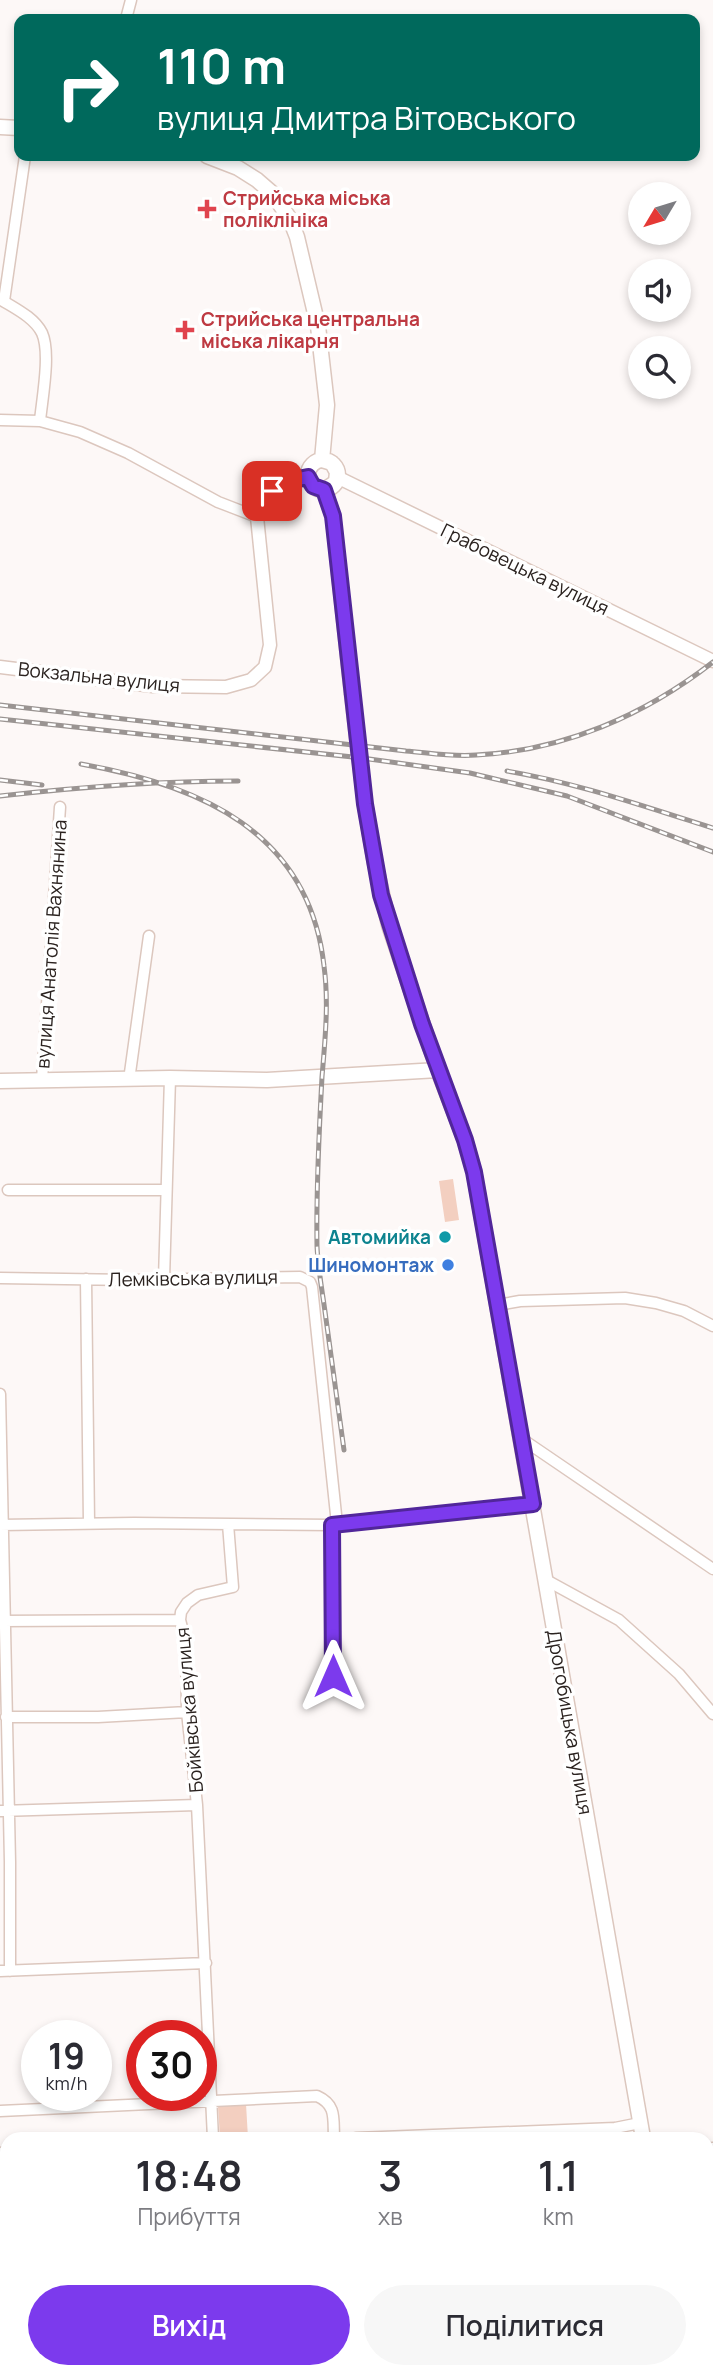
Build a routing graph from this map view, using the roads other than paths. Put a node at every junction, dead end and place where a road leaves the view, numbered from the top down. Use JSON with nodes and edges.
{"nodes":[{"id":1,"x":24,"y":161,"type":"edge"},
{"id":2,"x":220,"y":161,"type":"edge"},
{"id":3,"x":2,"y":300,"type":"edge"},
{"id":4,"x":0,"y":420,"type":"edge"},
{"id":5,"x":40,"y":421,"type":"junction"},
{"id":6,"x":322,"y":460,"type":"junction"},
{"id":7,"x":308,"y":477,"type":"junction"},
{"id":8,"x":337,"y":477,"type":"junction"},
{"id":9,"x":324,"y":490,"type":"junction"},
{"id":10,"x":257,"y":517,"type":"junction"},
{"id":11,"x":713,"y":661,"type":"edge"},
{"id":12,"x":0,"y":667,"type":"edge"},
{"id":13,"x":60,"y":807,"type":"dead end"},
{"id":14,"x":149,"y":936,"type":"dead end"},
{"id":15,"x":438,"y":1070,"type":"junction"},
{"id":16,"x":170,"y":1078,"type":"junction"},
{"id":17,"x":42,"y":1080,"type":"junction"},
{"id":18,"x":129,"y":1080,"type":"junction"},
{"id":19,"x":0,"y":1081,"type":"edge"},
{"id":20,"x":8,"y":1190,"type":"dead end"},
{"id":21,"x":166,"y":1190,"type":"junction"},
{"id":22,"x":0,"y":1278,"type":"edge"},
{"id":23,"x":86,"y":1279,"type":"junction"},
{"id":24,"x":164,"y":1279,"type":"junction"},
{"id":25,"x":498,"y":1305,"type":"junction"},
{"id":26,"x":713,"y":1326,"type":"edge"},
{"id":27,"x":0,"y":1394,"type":"edge"},
{"id":28,"x":522,"y":1439,"type":"junction"},
{"id":29,"x":533,"y":1504,"type":"junction"},
{"id":30,"x":89,"y":1523,"type":"junction"},
{"id":31,"x":228,"y":1524,"type":"junction"},
{"id":32,"x":334,"y":1524,"type":"junction"},
{"id":33,"x":1,"y":1525,"type":"edge"},
{"id":34,"x":713,"y":1569,"type":"edge"},
{"id":35,"x":546,"y":1580,"type":"junction"},
{"id":36,"x":3,"y":1620,"type":"edge"},
{"id":37,"x":180,"y":1620,"type":"junction"},
{"id":38,"x":333,"y":1676,"type":"dead end"},
{"id":39,"x":187,"y":1712,"type":"junction"},
{"id":40,"x":713,"y":1714,"type":"edge"},
{"id":41,"x":6,"y":1717,"type":"junction"},
{"id":42,"x":197,"y":1805,"type":"junction"},
{"id":43,"x":4,"y":1811,"type":"edge"},
{"id":44,"x":206,"y":1963,"type":"junction"},
{"id":45,"x":5,"y":1971,"type":"edge"},
{"id":46,"x":208,"y":2020,"type":"edge"},
{"id":47,"x":217,"y":2100,"type":"edge"},
{"id":48,"x":126,"y":2104,"type":"edge"},
{"id":49,"x":0,"y":2111,"type":"edge"},
{"id":50,"x":212,"y":2111,"type":"edge"},
{"id":51,"x":640,"y":2123,"type":"junction"},
{"id":52,"x":213,"y":2132,"type":"edge"},
{"id":53,"x":334,"y":2132,"type":"edge"},
{"id":54,"x":511,"y":2132,"type":"edge"},
{"id":55,"x":642,"y":2132,"type":"edge"}],
"edges":[{"from":1,"to":3,"type":"street"},
{"from":2,"to":6,"type":"main road"},
{"from":3,"to":5,"type":"street"},
{"from":4,"to":5,"type":"street"},
{"from":5,"to":10,"type":"street"},
{"from":6,"to":7,"type":"main road"},
{"from":6,"to":8,"type":"main road"},
{"from":7,"to":9,"type":"main road"},
{"from":7,"to":10,"type":"street"},
{"from":8,"to":9,"type":"main road"},
{"from":8,"to":11,"type":"street","name":"Грабовецька вулиця"},
{"from":9,"to":15,"type":"main road","name":"Дрогобицька вулиця","bridge":true},
{"from":10,"to":12,"type":"street","name":"Вокзальна вулиця"},
{"from":13,"to":17,"type":"street","name":"вулиця Анатолія Вахнянина"},
{"from":14,"to":18,"type":"street"},
{"from":15,"to":16,"type":"main road"},
{"from":15,"to":25,"type":"main road","name":"Дрогобицька вулиця"},
{"from":16,"to":18,"type":"main road"},
{"from":16,"to":21,"type":"street"},
{"from":17,"to":18,"type":"main road"},
{"from":17,"to":19,"type":"main road"},
{"from":20,"to":21,"type":"street"},
{"from":21,"to":24,"type":"street"},
{"from":22,"to":23,"type":"street","name":"Лемківська вулиця"},
{"from":23,"to":24,"type":"street","name":"Лемківська вулиця"},
{"from":23,"to":30,"type":"street","name":"Лемківська вулиця"},
{"from":24,"to":32,"type":"street","name":"Лемківська вулиця"},
{"from":25,"to":26,"type":"street"},
{"from":25,"to":28,"type":"main road","name":"Дрогобицька вулиця"},
{"from":27,"to":33,"type":"street"},
{"from":28,"to":29,"type":"main road","name":"Дрогобицька вулиця"},
{"from":28,"to":34,"type":"street"},
{"from":29,"to":32,"type":"street"},
{"from":29,"to":35,"type":"main road","name":"Дрогобицька вулиця"},
{"from":30,"to":31,"type":"street"},
{"from":30,"to":33,"type":"street"},
{"from":31,"to":32,"type":"street"},
{"from":31,"to":37,"type":"street","name":"Бойківська вулиця"},
{"from":32,"to":38,"type":"street"},
{"from":33,"to":36,"type":"street"},
{"from":35,"to":40,"type":"street"},
{"from":35,"to":51,"type":"main road","name":"Дрогобицька вулиця"},
{"from":36,"to":37,"type":"street"},
{"from":36,"to":41,"type":"street"},
{"from":37,"to":39,"type":"street","name":"Бойківська вулиця"},
{"from":39,"to":41,"type":"street"},
{"from":39,"to":42,"type":"street","name":"Бойківська вулиця"},
{"from":41,"to":43,"type":"street"},
{"from":42,"to":43,"type":"street"},
{"from":42,"to":44,"type":"street","name":"Бойківська вулиця"},
{"from":43,"to":45,"type":"street"},
{"from":44,"to":45,"type":"street"},
{"from":44,"to":46,"type":"street","name":"Бойківська вулиця"},
{"from":47,"to":53,"type":"street"},
{"from":48,"to":49,"type":"street"},
{"from":50,"to":52,"type":"street","name":"Бойківська вулиця"},
{"from":51,"to":54,"type":"street"},
{"from":51,"to":55,"type":"main road","name":"Дрогобицька вулиця"}]}
